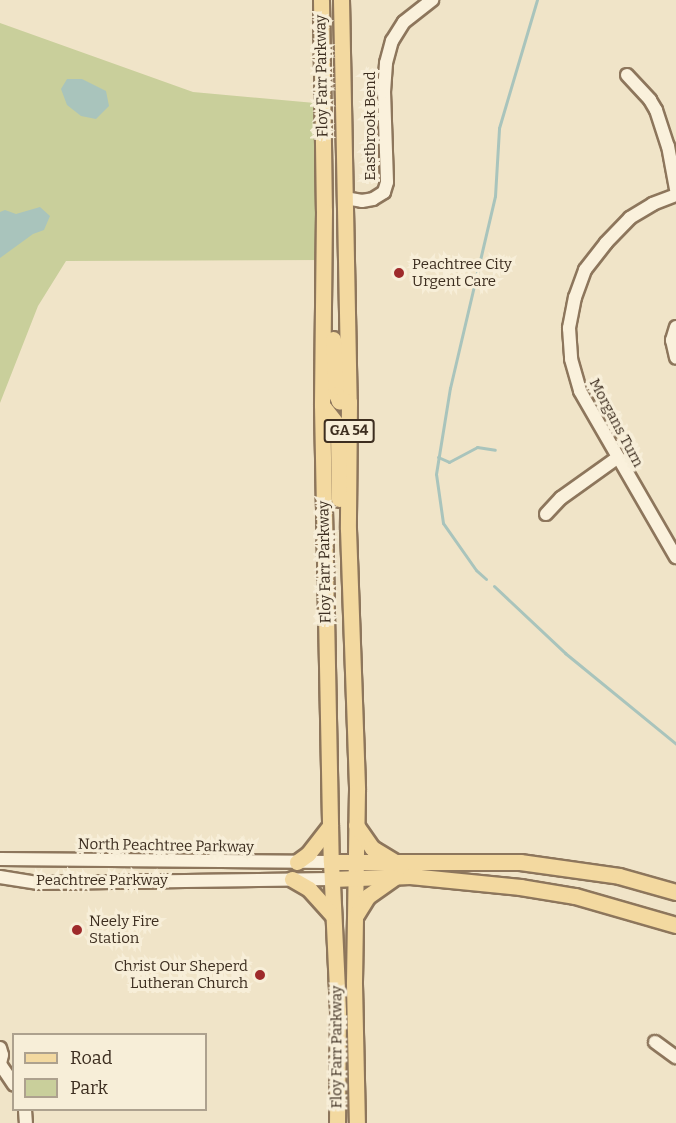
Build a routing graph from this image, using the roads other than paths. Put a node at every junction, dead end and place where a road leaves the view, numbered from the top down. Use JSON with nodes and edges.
{"nodes":[{"id":1,"x":321,"y":0,"type":"edge"},
{"id":2,"x":341,"y":0,"type":"edge"},
{"id":3,"x":432,"y":0,"type":"edge"},
{"id":4,"x":627,"y":75,"type":"dead end"},
{"id":5,"x":676,"y":189,"type":"edge"},
{"id":6,"x":676,"y":195,"type":"edge"},
{"id":7,"x":345,"y":198,"type":"junction"},
{"id":8,"x":323,"y":319,"type":"junction"},
{"id":9,"x":676,"y":327,"type":"edge"},
{"id":10,"x":676,"y":358,"type":"edge"},
{"id":11,"x":349,"y":402,"type":"junction"},
{"id":12,"x":322,"y":405,"type":"junction"},
{"id":13,"x":617,"y":458,"type":"junction"},
{"id":14,"x":546,"y":514,"type":"dead end"},
{"id":15,"x":348,"y":529,"type":"junction"},
{"id":16,"x":676,"y":557,"type":"edge"},
{"id":17,"x":356,"y":825,"type":"junction"},
{"id":18,"x":330,"y":826,"type":"junction"},
{"id":19,"x":0,"y":859,"type":"edge"},
{"id":20,"x":202,"y":861,"type":"junction"},
{"id":21,"x":356,"y":861,"type":"junction"},
{"id":22,"x":297,"y":862,"type":"junction"},
{"id":23,"x":331,"y":862,"type":"junction"},
{"id":24,"x":395,"y":869,"type":"junction"},
{"id":25,"x":0,"y":877,"type":"edge"},
{"id":26,"x":355,"y":878,"type":"junction"},
{"id":27,"x":292,"y":879,"type":"junction"},
{"id":28,"x":332,"y":879,"type":"junction"},
{"id":29,"x":204,"y":880,"type":"junction"},
{"id":30,"x":676,"y":892,"type":"edge"},
{"id":31,"x":333,"y":916,"type":"junction"},
{"id":32,"x":355,"y":917,"type":"junction"},
{"id":33,"x":676,"y":925,"type":"edge"},
{"id":34,"x":655,"y":1042,"type":"dead end"},
{"id":35,"x":0,"y":1048,"type":"edge"},
{"id":36,"x":676,"y":1057,"type":"edge"},
{"id":37,"x":0,"y":1064,"type":"edge"},
{"id":38,"x":12,"y":1082,"type":"edge"},
{"id":39,"x":337,"y":1123,"type":"edge"},
{"id":40,"x":357,"y":1123,"type":"edge"}],
"edges":[{"from":1,"to":8,"type":"main road","name":"Floy Farr Parkway","number":"GA 54"},
{"from":2,"to":7,"type":"main road","name":"Floy Farr Parkway","number":"GA 54"},
{"from":3,"to":7,"type":"street","name":"Eastbrook Bend"},
{"from":4,"to":5,"type":"street"},
{"from":6,"to":13,"type":"street","name":"Morgans Turn"},
{"from":7,"to":11,"type":"main road","name":"Floy Farr Parkway","number":"GA 54"},
{"from":8,"to":11,"type":"main road"},
{"from":8,"to":12,"type":"main road","name":"Floy Farr Parkway","number":"GA 54"},
{"from":9,"to":10,"type":"street"},
{"from":11,"to":15,"type":"main road","name":"Floy Farr Parkway","number":"GA 54"},
{"from":12,"to":15,"type":"main road"},
{"from":12,"to":18,"type":"main road","name":"Floy Farr Parkway","number":"GA 54"},
{"from":13,"to":14,"type":"street"},
{"from":13,"to":16,"type":"street","name":"Morgans Turn"},
{"from":15,"to":17,"type":"main road","name":"Floy Farr Parkway","number":"GA 54"},
{"from":17,"to":21,"type":"main road","name":"Floy Farr Parkway","number":"GA 54"},
{"from":17,"to":24,"type":"main road"},
{"from":18,"to":22,"type":"main road"},
{"from":18,"to":23,"type":"main road","name":"Floy Farr Parkway","number":"GA 54"},
{"from":19,"to":20,"type":"street","name":"North Peachtree Parkway"},
{"from":20,"to":22,"type":"street","name":"North Peachtree Parkway"},
{"from":20,"to":29,"type":"street"},
{"from":21,"to":23,"type":"main road"},
{"from":21,"to":24,"type":"main road"},
{"from":21,"to":26,"type":"main road","name":"Floy Farr Parkway","number":"GA 54"},
{"from":22,"to":23,"type":"street","name":"North Peachtree Parkway"},
{"from":23,"to":28,"type":"main road","name":"Floy Farr Parkway","number":"GA 54"},
{"from":24,"to":26,"type":"main road"},
{"from":24,"to":30,"type":"main road"},
{"from":24,"to":32,"type":"main road"},
{"from":24,"to":33,"type":"main road"},
{"from":25,"to":29,"type":"street","name":"Peachtree Parkway"},
{"from":26,"to":28,"type":"main road"},
{"from":26,"to":32,"type":"main road","name":"Floy Farr Parkway","number":"GA 54"},
{"from":27,"to":28,"type":"street","name":"North Peachtree Parkway"},
{"from":27,"to":29,"type":"street","name":"North Peachtree Parkway"},
{"from":27,"to":31,"type":"main road"},
{"from":28,"to":31,"type":"main road","name":"Floy Farr Parkway","number":"GA 54"},
{"from":31,"to":39,"type":"main road","name":"Floy Farr Parkway","number":"GA 54"},
{"from":32,"to":40,"type":"main road","name":"Floy Farr Parkway","number":"GA 54"},
{"from":34,"to":36,"type":"street"},
{"from":35,"to":37,"type":"street"},
{"from":37,"to":38,"type":"street"}]}
